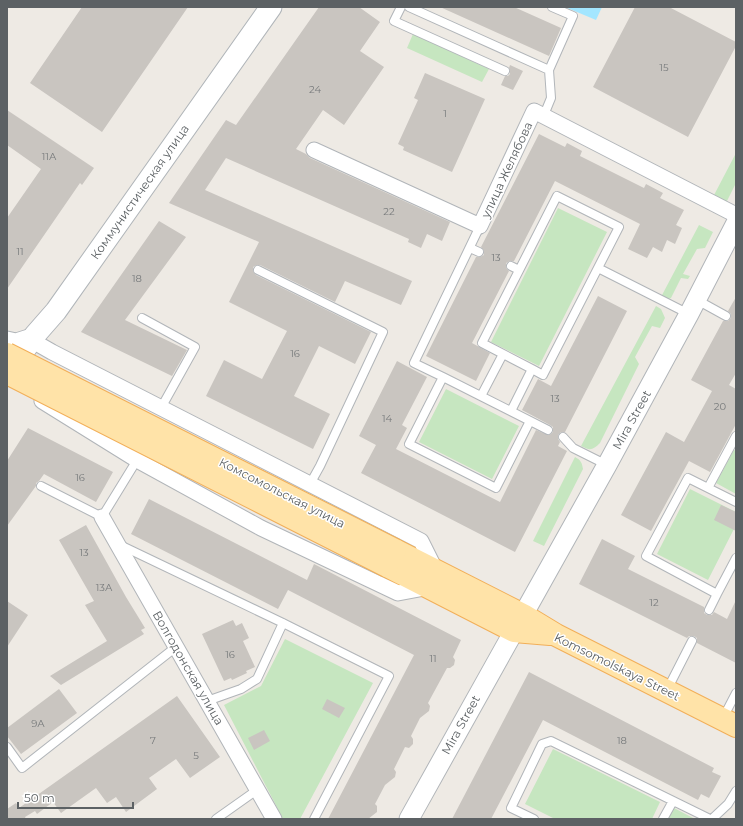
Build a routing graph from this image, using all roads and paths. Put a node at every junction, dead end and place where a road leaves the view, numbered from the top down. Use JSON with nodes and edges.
{"nodes":[{"id":1,"x":271,"y":7,"type":"edge"},
{"id":2,"x":401,"y":7,"type":"edge"},
{"id":3,"x":409,"y":7,"type":"edge"},
{"id":4,"x":552,"y":7,"type":"edge"},
{"id":5,"x":549,"y":70,"type":"junction"},
{"id":6,"x":505,"y":71,"type":"dead end"},
{"id":7,"x":544,"y":115,"type":"junction"},
{"id":8,"x":314,"y":150,"type":"dead end"},
{"id":9,"x":736,"y":215,"type":"edge"},
{"id":10,"x":736,"y":222,"type":"edge"},
{"id":11,"x":480,"y":226,"type":"junction"},
{"id":12,"x":470,"y":248,"type":"junction"},
{"id":13,"x":479,"y":252,"type":"dead end"},
{"id":14,"x":598,"y":268,"type":"junction"},
{"id":15,"x":258,"y":270,"type":"dead end"},
{"id":16,"x":693,"y":307,"type":"junction"},
{"id":17,"x":726,"y":316,"type":"dead end"},
{"id":18,"x":142,"y":318,"type":"dead end"},
{"id":19,"x":33,"y":337,"type":"junction"},
{"id":20,"x":7,"y":339,"type":"edge"},
{"id":21,"x":7,"y":344,"type":"edge"},
{"id":22,"x":503,"y":354,"type":"junction"},
{"id":23,"x":532,"y":369,"type":"junction"},
{"id":24,"x":8,"y":370,"type":"edge"},
{"id":25,"x":442,"y":377,"type":"junction"},
{"id":26,"x":481,"y":396,"type":"junction"},
{"id":27,"x":161,"y":408,"type":"junction"},
{"id":28,"x":511,"y":411,"type":"junction"},
{"id":29,"x":530,"y":421,"type":"junction"},
{"id":30,"x":548,"y":430,"type":"dead end"},
{"id":31,"x":736,"y":436,"type":"edge"},
{"id":32,"x":563,"y":437,"type":"dead end"},
{"id":33,"x":734,"y":445,"type":"edge"},
{"id":34,"x":137,"y":460,"type":"junction"},
{"id":35,"x":607,"y":465,"type":"junction"},
{"id":36,"x":310,"y":484,"type":"junction"},
{"id":37,"x":41,"y":486,"type":"dead end"},
{"id":38,"x":708,"y":488,"type":"junction"},
{"id":39,"x":736,"y":502,"type":"edge"},
{"id":40,"x":102,"y":517,"type":"junction"},
{"id":41,"x":118,"y":544,"type":"junction"},
{"id":42,"x":736,"y":558,"type":"edge"},
{"id":43,"x":433,"y":579,"type":"junction"},
{"id":44,"x":717,"y":594,"type":"junction"},
{"id":45,"x":709,"y":610,"type":"dead end"},
{"id":46,"x":283,"y":623,"type":"junction"},
{"id":47,"x":518,"y":623,"type":"junction"},
{"id":48,"x":692,"y":641,"type":"dead end"},
{"id":49,"x":176,"y":647,"type":"junction"},
{"id":50,"x":667,"y":691,"type":"junction"},
{"id":51,"x":736,"y":693,"type":"edge"},
{"id":52,"x":207,"y":701,"type":"junction"},
{"id":53,"x":729,"y":722,"type":"edge"},
{"id":54,"x":7,"y":747,"type":"edge"},
{"id":55,"x":257,"y":790,"type":"junction"},
{"id":56,"x":736,"y":791,"type":"edge"},
{"id":57,"x":673,"y":801,"type":"junction"},
{"id":58,"x":216,"y":819,"type":"edge"},
{"id":59,"x":274,"y":819,"type":"edge"},
{"id":60,"x":314,"y":819,"type":"edge"},
{"id":61,"x":409,"y":819,"type":"edge"},
{"id":62,"x":534,"y":819,"type":"edge"},
{"id":63,"x":663,"y":819,"type":"edge"},
{"id":64,"x":711,"y":819,"type":"edge"}],
"edges":[{"from":1,"to":19,"type":"main road","name":"Коммунистическая улица"},
{"from":2,"to":6,"type":"lane"},
{"from":3,"to":5,"type":"lane"},
{"from":4,"to":5,"type":"lane"},
{"from":5,"to":7,"type":"lane"},
{"from":7,"to":9,"type":"street","name":"улица Желябова"},
{"from":7,"to":11,"type":"street","name":"улица Желябова"},
{"from":8,"to":11,"type":"street","name":"улица Желябова"},
{"from":10,"to":16,"type":"street","name":"Mira Street"},
{"from":11,"to":12,"type":"lane"},
{"from":12,"to":13,"type":"lane"},
{"from":12,"to":25,"type":"lane"},
{"from":14,"to":16,"type":"lane"},
{"from":14,"to":22,"type":"lane"},
{"from":14,"to":23,"type":"lane"},
{"from":15,"to":36,"type":"lane"},
{"from":16,"to":17,"type":"lane"},
{"from":16,"to":35,"type":"street","name":"Mira Street"},
{"from":18,"to":27,"type":"lane"},
{"from":19,"to":20,"type":"street"},
{"from":19,"to":24,"type":"main road","name":"Коммунистическая улица"},
{"from":19,"to":27,"type":"street"},
{"from":21,"to":24,"type":"street"},
{"from":22,"to":23,"type":"lane"},
{"from":22,"to":26,"type":"lane"},
{"from":23,"to":28,"type":"lane"},
{"from":24,"to":34,"type":"street"},
{"from":24,"to":43,"type":"main road","name":"Комсомольская улица","bridge":true},
{"from":25,"to":26,"type":"lane"},
{"from":25,"to":29,"type":"lane"},
{"from":26,"to":28,"type":"lane"},
{"from":27,"to":36,"type":"street"},
{"from":28,"to":29,"type":"lane"},
{"from":29,"to":30,"type":"lane"},
{"from":31,"to":33,"type":"lane"},
{"from":32,"to":35,"type":"lane"},
{"from":33,"to":38,"type":"lane"},
{"from":34,"to":40,"type":"lane"},
{"from":34,"to":43,"type":"street"},
{"from":35,"to":47,"type":"street","name":"Mira Street"},
{"from":36,"to":43,"type":"street"},
{"from":37,"to":40,"type":"lane"},
{"from":38,"to":39,"type":"lane"},
{"from":38,"to":44,"type":"lane"},
{"from":40,"to":41,"type":"street","name":"Волгодонская улица"},
{"from":41,"to":46,"type":"lane"},
{"from":41,"to":49,"type":"street","name":"Волгодонская улица"},
{"from":42,"to":44,"type":"lane"},
{"from":43,"to":47,"type":"main road","name":"Komsomolskaya Street"},
{"from":44,"to":45,"type":"lane"},
{"from":46,"to":52,"type":"lane"},
{"from":46,"to":60,"type":"lane"},
{"from":47,"to":50,"type":"main road","name":"Komsomolskaya Street"},
{"from":47,"to":61,"type":"street","name":"Mira Street"},
{"from":48,"to":50,"type":"lane"},
{"from":49,"to":52,"type":"street","name":"Волгодонская улица"},
{"from":49,"to":54,"type":"lane"},
{"from":50,"to":53,"type":"main road","name":"Komsomolskaya Street"},
{"from":51,"to":53,"type":"lane"},
{"from":52,"to":55,"type":"street","name":"Волгодонская улица"},
{"from":55,"to":58,"type":"lane"},
{"from":55,"to":59,"type":"street","name":"Волгодонская улица"},
{"from":56,"to":64,"type":"lane"},
{"from":57,"to":62,"type":"lane"},
{"from":57,"to":63,"type":"lane"},
{"from":57,"to":64,"type":"lane"}]}
